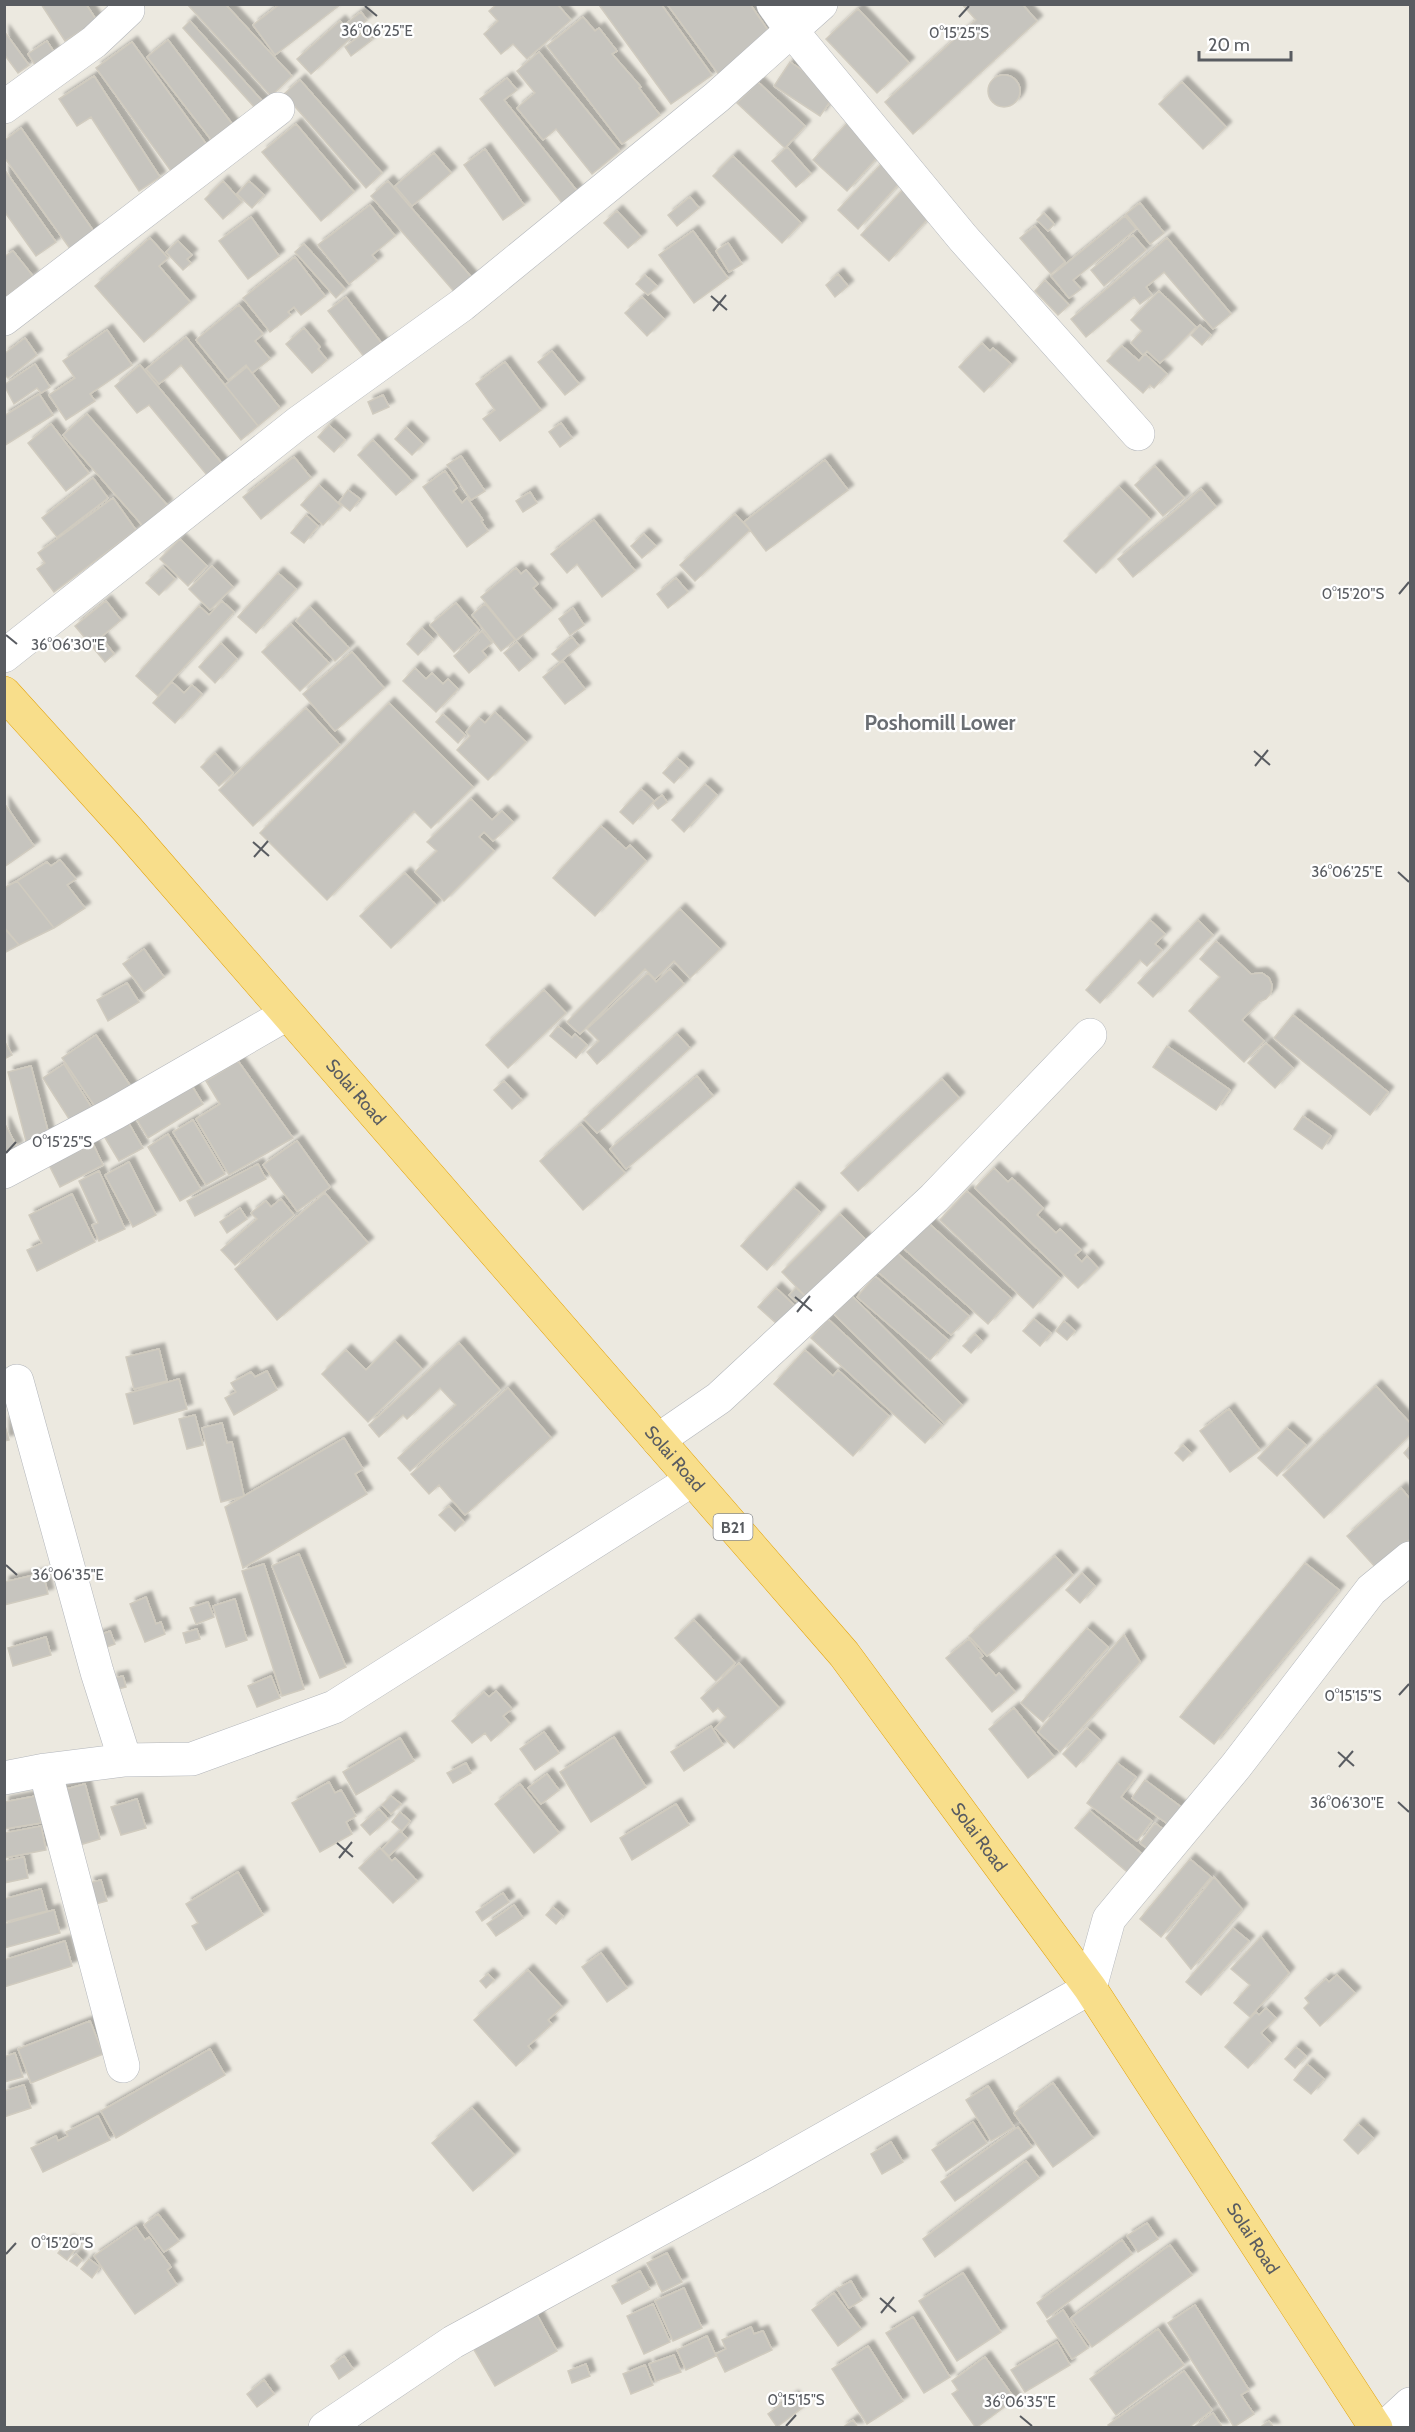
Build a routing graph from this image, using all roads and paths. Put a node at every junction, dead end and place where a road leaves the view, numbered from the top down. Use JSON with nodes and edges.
{"nodes":[{"id":1,"x":821,"y":4,"type":"edge"},
{"id":2,"x":128,"y":10,"type":"dead end"},
{"id":3,"x":782,"y":17,"type":"edge"},
{"id":4,"x":4,"y":107,"type":"edge"},
{"id":5,"x":278,"y":109,"type":"dead end"},
{"id":6,"x":4,"y":319,"type":"edge"},
{"id":7,"x":1138,"y":434,"type":"dead end"},
{"id":8,"x":4,"y":656,"type":"edge"},
{"id":9,"x":4,"y":693,"type":"edge"},
{"id":10,"x":287,"y":1014,"type":"junction"},
{"id":11,"x":1090,"y":1035,"type":"dead end"},
{"id":12,"x":4,"y":1172,"type":"edge"},
{"id":13,"x":17,"y":1381,"type":"dead end"},
{"id":14,"x":658,"y":1440,"type":"junction"},
{"id":15,"x":692,"y":1480,"type":"junction"},
{"id":16,"x":1410,"y":1558,"type":"edge"},
{"id":17,"x":125,"y":1760,"type":"junction"},
{"id":18,"x":45,"y":1770,"type":"junction"},
{"id":19,"x":4,"y":1778,"type":"edge"},
{"id":20,"x":1090,"y":1988,"type":"junction"},
{"id":21,"x":123,"y":2066,"type":"dead end"},
{"id":22,"x":1410,"y":2404,"type":"edge"},
{"id":23,"x":325,"y":2427,"type":"edge"},
{"id":24,"x":1376,"y":2427,"type":"edge"},
{"id":25,"x":1384,"y":2427,"type":"edge"}],
"edges":[{"from":1,"to":3,"type":"street"},
{"from":2,"to":4,"type":"street"},
{"from":3,"to":7,"type":"street"},
{"from":3,"to":8,"type":"street"},
{"from":5,"to":6,"type":"street"},
{"from":9,"to":10,"type":"highway","name":"Solai Road","number":"B21"},
{"from":10,"to":12,"type":"street"},
{"from":10,"to":14,"type":"highway","name":"Solai Road","number":"B21"},
{"from":11,"to":14,"type":"street"},
{"from":13,"to":17,"type":"street"},
{"from":14,"to":15,"type":"highway","name":"Solai Road","number":"B21"},
{"from":15,"to":17,"type":"street"},
{"from":15,"to":20,"type":"highway","name":"Solai Road","number":"B21"},
{"from":16,"to":20,"type":"street"},
{"from":17,"to":18,"type":"street"},
{"from":18,"to":19,"type":"street"},
{"from":18,"to":21,"type":"street"},
{"from":20,"to":23,"type":"street"},
{"from":20,"to":24,"type":"highway","name":"Solai Road","number":"B21"},
{"from":22,"to":25,"type":"street"}]}
